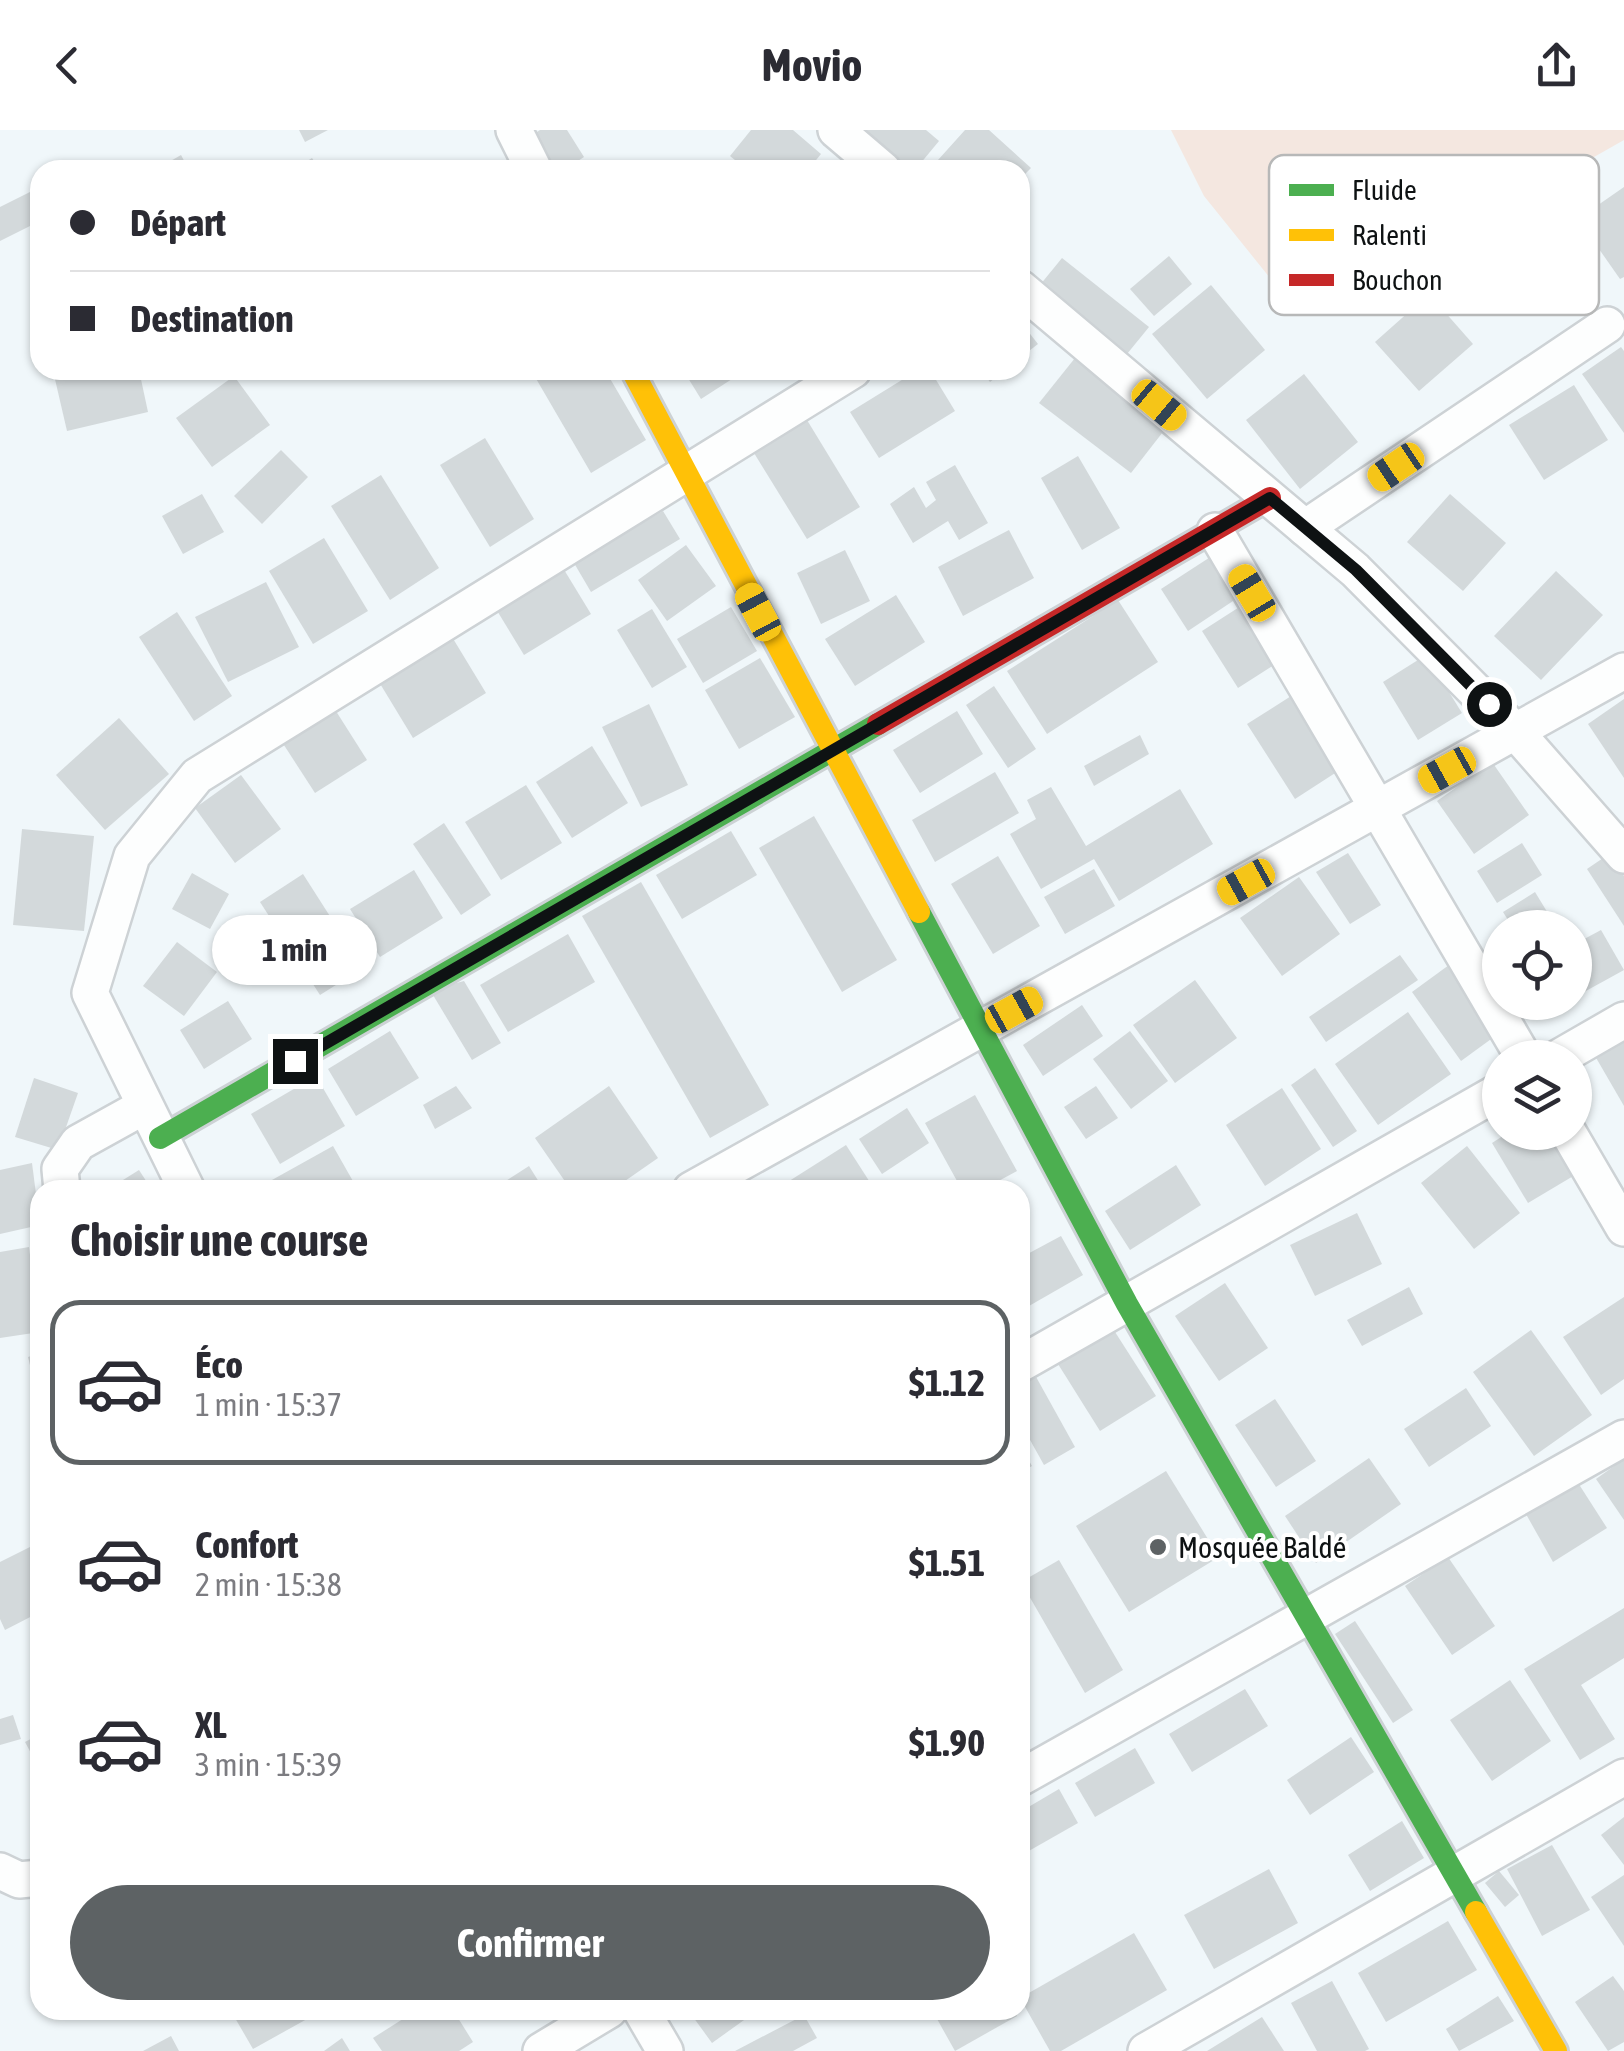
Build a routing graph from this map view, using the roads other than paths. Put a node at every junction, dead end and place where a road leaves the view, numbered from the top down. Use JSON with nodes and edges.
{"nodes":[{"id":1,"x":514,"y":130,"type":"edge"},
{"id":2,"x":836,"y":130,"type":"edge"},
{"id":3,"x":529,"y":160,"type":"edge"},
{"id":4,"x":870,"y":160,"type":"edge"},
{"id":5,"x":1030,"y":296,"type":"edge"},
{"id":6,"x":1607,"y":325,"type":"dead end"},
{"id":7,"x":637,"y":380,"type":"edge"},
{"id":8,"x":835,"y":380,"type":"edge"},
{"id":9,"x":682,"y":472,"type":"junction"},
{"id":10,"x":1270,"y":498,"type":"junction"},
{"id":11,"x":1306,"y":528,"type":"junction"},
{"id":12,"x":1215,"y":531,"type":"junction"},
{"id":13,"x":1624,"y":671,"type":"edge"},
{"id":14,"x":1516,"y":731,"type":"junction"},
{"id":15,"x":834,"y":751,"type":"junction"},
{"id":16,"x":1378,"y":808,"type":"junction"},
{"id":17,"x":1624,"y":855,"type":"edge"},
{"id":18,"x":1624,"y":1020,"type":"edge"},
{"id":19,"x":980,"y":1029,"type":"junction"},
{"id":20,"x":1513,"y":1040,"type":"edge"},
{"id":21,"x":1589,"y":1040,"type":"edge"},
{"id":22,"x":1482,"y":1101,"type":"edge"},
{"id":23,"x":144,"y":1107,"type":"junction"},
{"id":24,"x":160,"y":1138,"type":"junction"},
{"id":25,"x":1578,"y":1150,"type":"edge"},
{"id":26,"x":61,"y":1180,"type":"edge"},
{"id":27,"x":183,"y":1180,"type":"edge"},
{"id":28,"x":709,"y":1180,"type":"edge"},
{"id":29,"x":1624,"y":1228,"type":"edge"},
{"id":30,"x":1127,"y":1304,"type":"junction"},
{"id":31,"x":1030,"y":1358,"type":"edge"},
{"id":32,"x":1624,"y":1438,"type":"edge"},
{"id":33,"x":1304,"y":1618,"type":"junction"},
{"id":34,"x":1030,"y":1772,"type":"edge"},
{"id":35,"x":1624,"y":1777,"type":"edge"},
{"id":36,"x":0,"y":1871,"type":"edge"},
{"id":37,"x":1453,"y":1876,"type":"junction"},
{"id":38,"x":30,"y":1879,"type":"edge"},
{"id":39,"x":593,"y":2020,"type":"edge"},
{"id":40,"x":647,"y":2020,"type":"edge"},
{"id":41,"x":541,"y":2051,"type":"edge"},
{"id":42,"x":665,"y":2051,"type":"edge"},
{"id":43,"x":1146,"y":2051,"type":"edge"},
{"id":44,"x":1556,"y":2051,"type":"edge"}],
"edges":[{"from":1,"to":3,"type":"street"},
{"from":2,"to":4,"type":"street"},
{"from":5,"to":10,"type":"street"},
{"from":6,"to":11,"type":"street"},
{"from":7,"to":9,"type":"street"},
{"from":8,"to":9,"type":"street"},
{"from":9,"to":15,"type":"street"},
{"from":9,"to":23,"type":"street"},
{"from":10,"to":11,"type":"street"},
{"from":10,"to":12,"type":"street"},
{"from":11,"to":14,"type":"street"},
{"from":12,"to":15,"type":"street"},
{"from":12,"to":16,"type":"street"},
{"from":13,"to":14,"type":"street"},
{"from":14,"to":16,"type":"street"},
{"from":14,"to":17,"type":"street"},
{"from":15,"to":19,"type":"street"},
{"from":15,"to":24,"type":"street"},
{"from":16,"to":19,"type":"street"},
{"from":16,"to":20,"type":"street"},
{"from":18,"to":21,"type":"street"},
{"from":19,"to":28,"type":"street"},
{"from":19,"to":30,"type":"street"},
{"from":22,"to":30,"type":"street"},
{"from":23,"to":24,"type":"street"},
{"from":23,"to":26,"type":"street"},
{"from":24,"to":27,"type":"street"},
{"from":25,"to":29,"type":"street"},
{"from":30,"to":31,"type":"street"},
{"from":30,"to":33,"type":"street"},
{"from":32,"to":33,"type":"street"},
{"from":33,"to":34,"type":"street"},
{"from":33,"to":37,"type":"street"},
{"from":35,"to":37,"type":"street"},
{"from":36,"to":38,"type":"street"},
{"from":37,"to":43,"type":"street"},
{"from":37,"to":44,"type":"street"},
{"from":39,"to":41,"type":"street"},
{"from":40,"to":42,"type":"street"}]}
